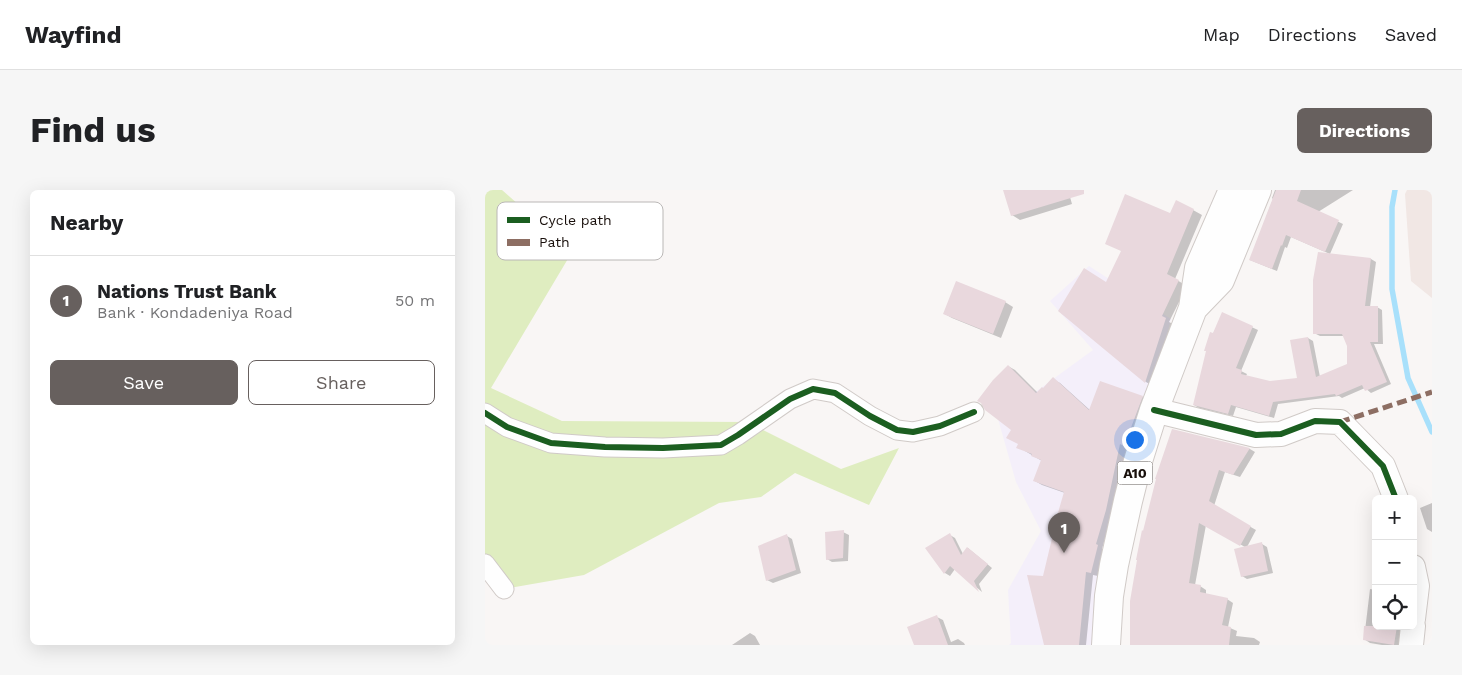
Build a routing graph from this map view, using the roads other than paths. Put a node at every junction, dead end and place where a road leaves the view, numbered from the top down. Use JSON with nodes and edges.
{"nodes":[{"id":1,"x":1233,"y":190,"type":"edge"},
{"id":2,"x":1257,"y":190,"type":"edge"},
{"id":3,"x":1193,"y":308,"type":"junction"},
{"id":4,"x":1154,"y":410,"type":"junction"},
{"id":5,"x":974,"y":412,"type":"dead end"},
{"id":6,"x":485,"y":413,"type":"edge"},
{"id":7,"x":1394,"y":495,"type":"edge"},
{"id":8,"x":485,"y":564,"type":"edge"},
{"id":9,"x":504,"y":589,"type":"dead end"},
{"id":10,"x":1413,"y":630,"type":"edge"},
{"id":11,"x":1106,"y":645,"type":"edge"},
{"id":12,"x":1411,"y":645,"type":"edge"}],
"edges":[{"from":1,"to":3,"type":"highway","number":"A10"},
{"from":2,"to":3,"type":"highway","number":"A10"},
{"from":3,"to":4,"type":"highway","number":"A10"},
{"from":4,"to":7,"type":"street"},
{"from":4,"to":11,"type":"highway","number":"A10"},
{"from":5,"to":6,"type":"street"},
{"from":8,"to":9,"type":"street"},
{"from":10,"to":12,"type":"street"}]}
